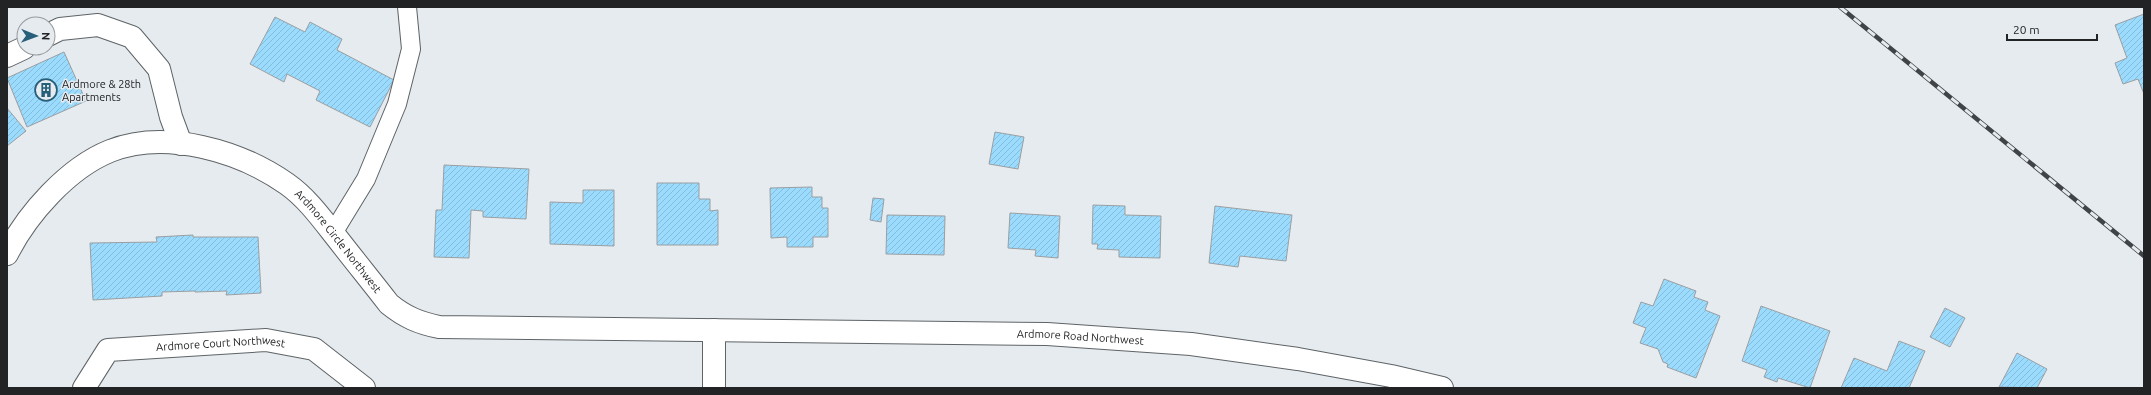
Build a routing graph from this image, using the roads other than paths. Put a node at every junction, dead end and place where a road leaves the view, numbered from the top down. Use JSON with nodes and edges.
{"nodes":[{"id":1,"x":406,"y":7,"type":"edge"},
{"id":2,"x":56,"y":31,"type":"edge"},
{"id":3,"x":181,"y":144,"type":"junction"},
{"id":4,"x":333,"y":233,"type":"junction"},
{"id":5,"x":7,"y":254,"type":"edge"},
{"id":6,"x":714,"y":330,"type":"junction"},
{"id":7,"x":84,"y":388,"type":"edge"},
{"id":8,"x":364,"y":388,"type":"edge"},
{"id":9,"x":714,"y":388,"type":"edge"},
{"id":10,"x":1442,"y":388,"type":"edge"}],
"edges":[{"from":1,"to":4,"type":"lane"},
{"from":2,"to":3,"type":"street"},
{"from":3,"to":4,"type":"street","name":"Ardmore Circle Northwest"},
{"from":3,"to":5,"type":"street","name":"Ardmore Circle Northwest"},
{"from":4,"to":6,"type":"street","name":"Ardmore Circle Northwest"},
{"from":6,"to":9,"type":"street"},
{"from":6,"to":10,"type":"street","name":"Ardmore Road Northwest"},
{"from":7,"to":8,"type":"street","name":"Ardmore Court Northwest"}]}
